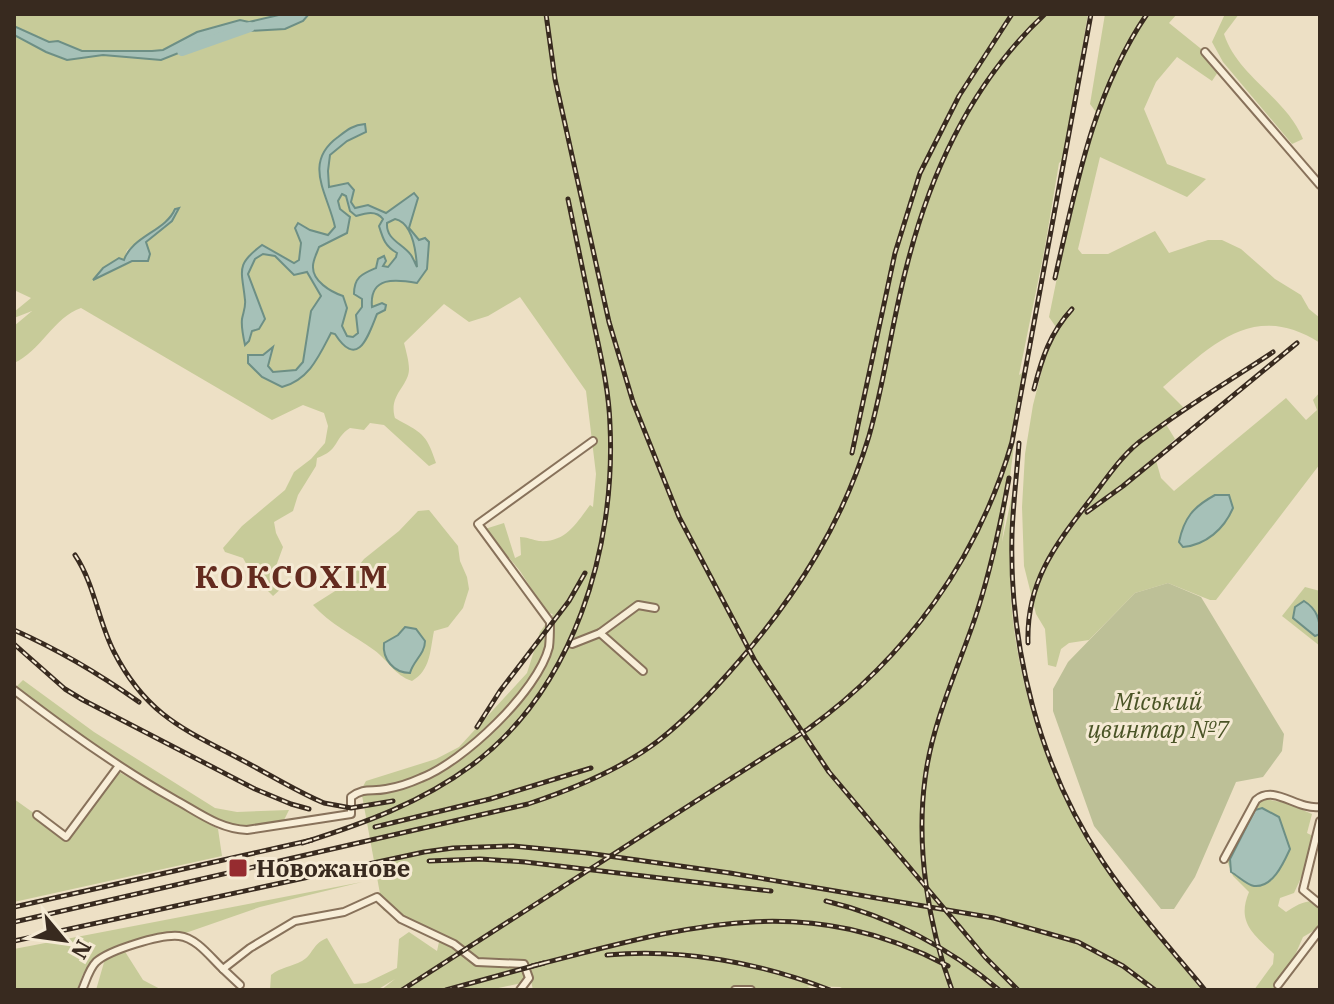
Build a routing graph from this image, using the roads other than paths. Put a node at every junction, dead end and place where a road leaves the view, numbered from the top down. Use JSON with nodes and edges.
{"nodes":[{"id":1,"x":1205,"y":52,"type":"dead end"},
{"id":2,"x":1320,"y":185,"type":"edge"},
{"id":3,"x":593,"y":441,"type":"dead end"},
{"id":4,"x":655,"y":608,"type":"dead end"},
{"id":5,"x":600,"y":633,"type":"junction"},
{"id":6,"x":572,"y":644,"type":"dead end"},
{"id":7,"x":643,"y":671,"type":"dead end"},
{"id":8,"x":14,"y":690,"type":"edge"},
{"id":9,"x":118,"y":767,"type":"junction"},
{"id":10,"x":1320,"y":807,"type":"edge"},
{"id":11,"x":37,"y":815,"type":"dead end"},
{"id":12,"x":1320,"y":821,"type":"edge"},
{"id":13,"x":1317,"y":850,"type":"edge"},
{"id":14,"x":1224,"y":859,"type":"dead end"},
{"id":15,"x":1320,"y":904,"type":"edge"},
{"id":16,"x":1320,"y":930,"type":"edge"},
{"id":17,"x":223,"y":969,"type":"junction"},
{"id":18,"x":240,"y":985,"type":"dead end"},
{"id":19,"x":1278,"y":985,"type":"dead end"},
{"id":20,"x":82,"y":990,"type":"edge"},
{"id":21,"x":520,"y":990,"type":"edge"},
{"id":22,"x":735,"y":990,"type":"edge"},
{"id":23,"x":751,"y":990,"type":"edge"}],
"edges":[{"from":1,"to":2,"type":"street"},
{"from":3,"to":9,"type":"street"},
{"from":4,"to":5,"type":"street"},
{"from":5,"to":6,"type":"street"},
{"from":5,"to":7,"type":"street"},
{"from":8,"to":9,"type":"street"},
{"from":9,"to":11,"type":"street"},
{"from":10,"to":14,"type":"street"},
{"from":12,"to":13,"type":"street"},
{"from":13,"to":15,"type":"street"},
{"from":16,"to":19,"type":"street"},
{"from":17,"to":18,"type":"street"},
{"from":17,"to":20,"type":"street"},
{"from":17,"to":21,"type":"street"},
{"from":22,"to":23,"type":"street"}]}
